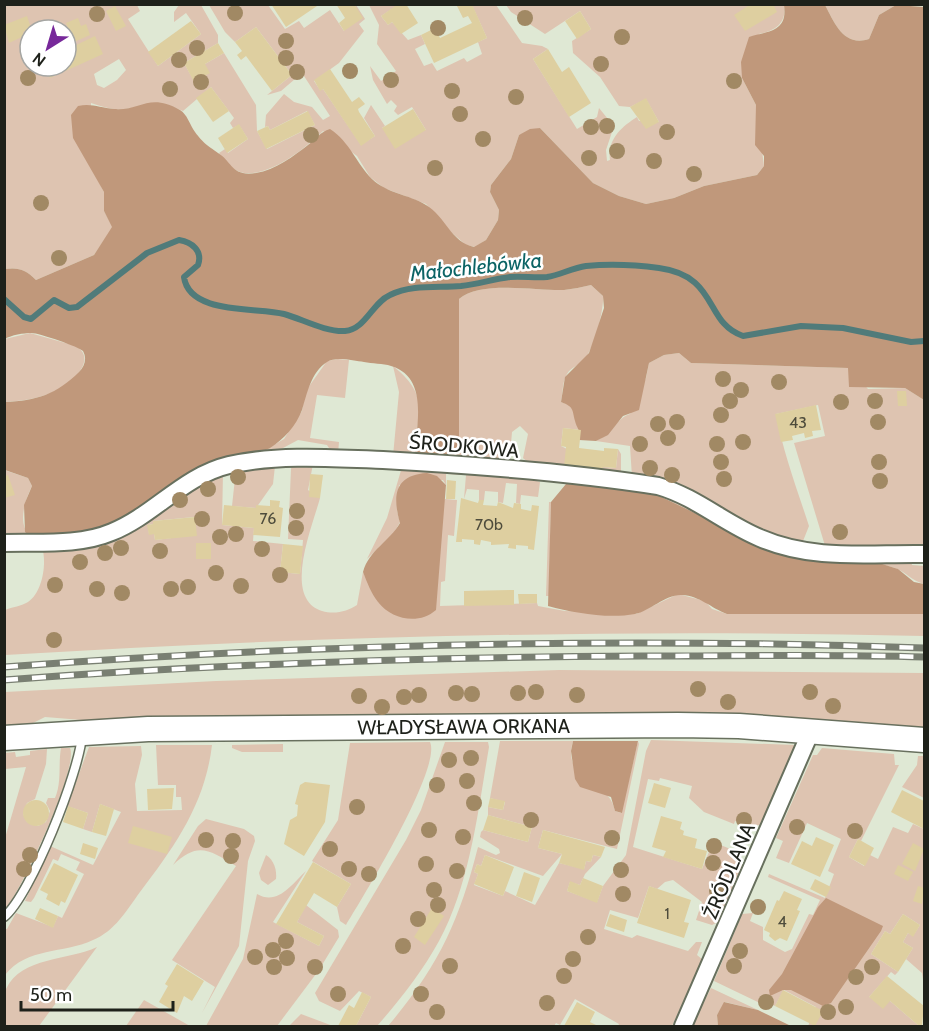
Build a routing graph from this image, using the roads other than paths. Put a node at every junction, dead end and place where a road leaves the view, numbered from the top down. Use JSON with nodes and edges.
{"nodes":[{"id":1,"x":4,"y":543,"type":"edge"},
{"id":2,"x":924,"y":554,"type":"edge"},
{"id":3,"x":811,"y":731,"type":"junction"},
{"id":4,"x":83,"y":732,"type":"junction"},
{"id":5,"x":4,"y":738,"type":"edge"},
{"id":6,"x":924,"y":740,"type":"edge"},
{"id":7,"x":4,"y":917,"type":"edge"},
{"id":8,"x":682,"y":1026,"type":"edge"}],
"edges":[{"from":1,"to":2,"type":"street","name":"ŚRODKOWA"},
{"from":3,"to":4,"type":"street","name":"WŁADYSŁAWA ORKANA"},
{"from":3,"to":6,"type":"street","name":"WŁADYSŁAWA ORKANA"},
{"from":3,"to":8,"type":"street","name":"ŹRÓDLANA"},
{"from":4,"to":5,"type":"street","name":"WŁADYSŁAWA ORKANA"},
{"from":4,"to":7,"type":"lane"}]}
